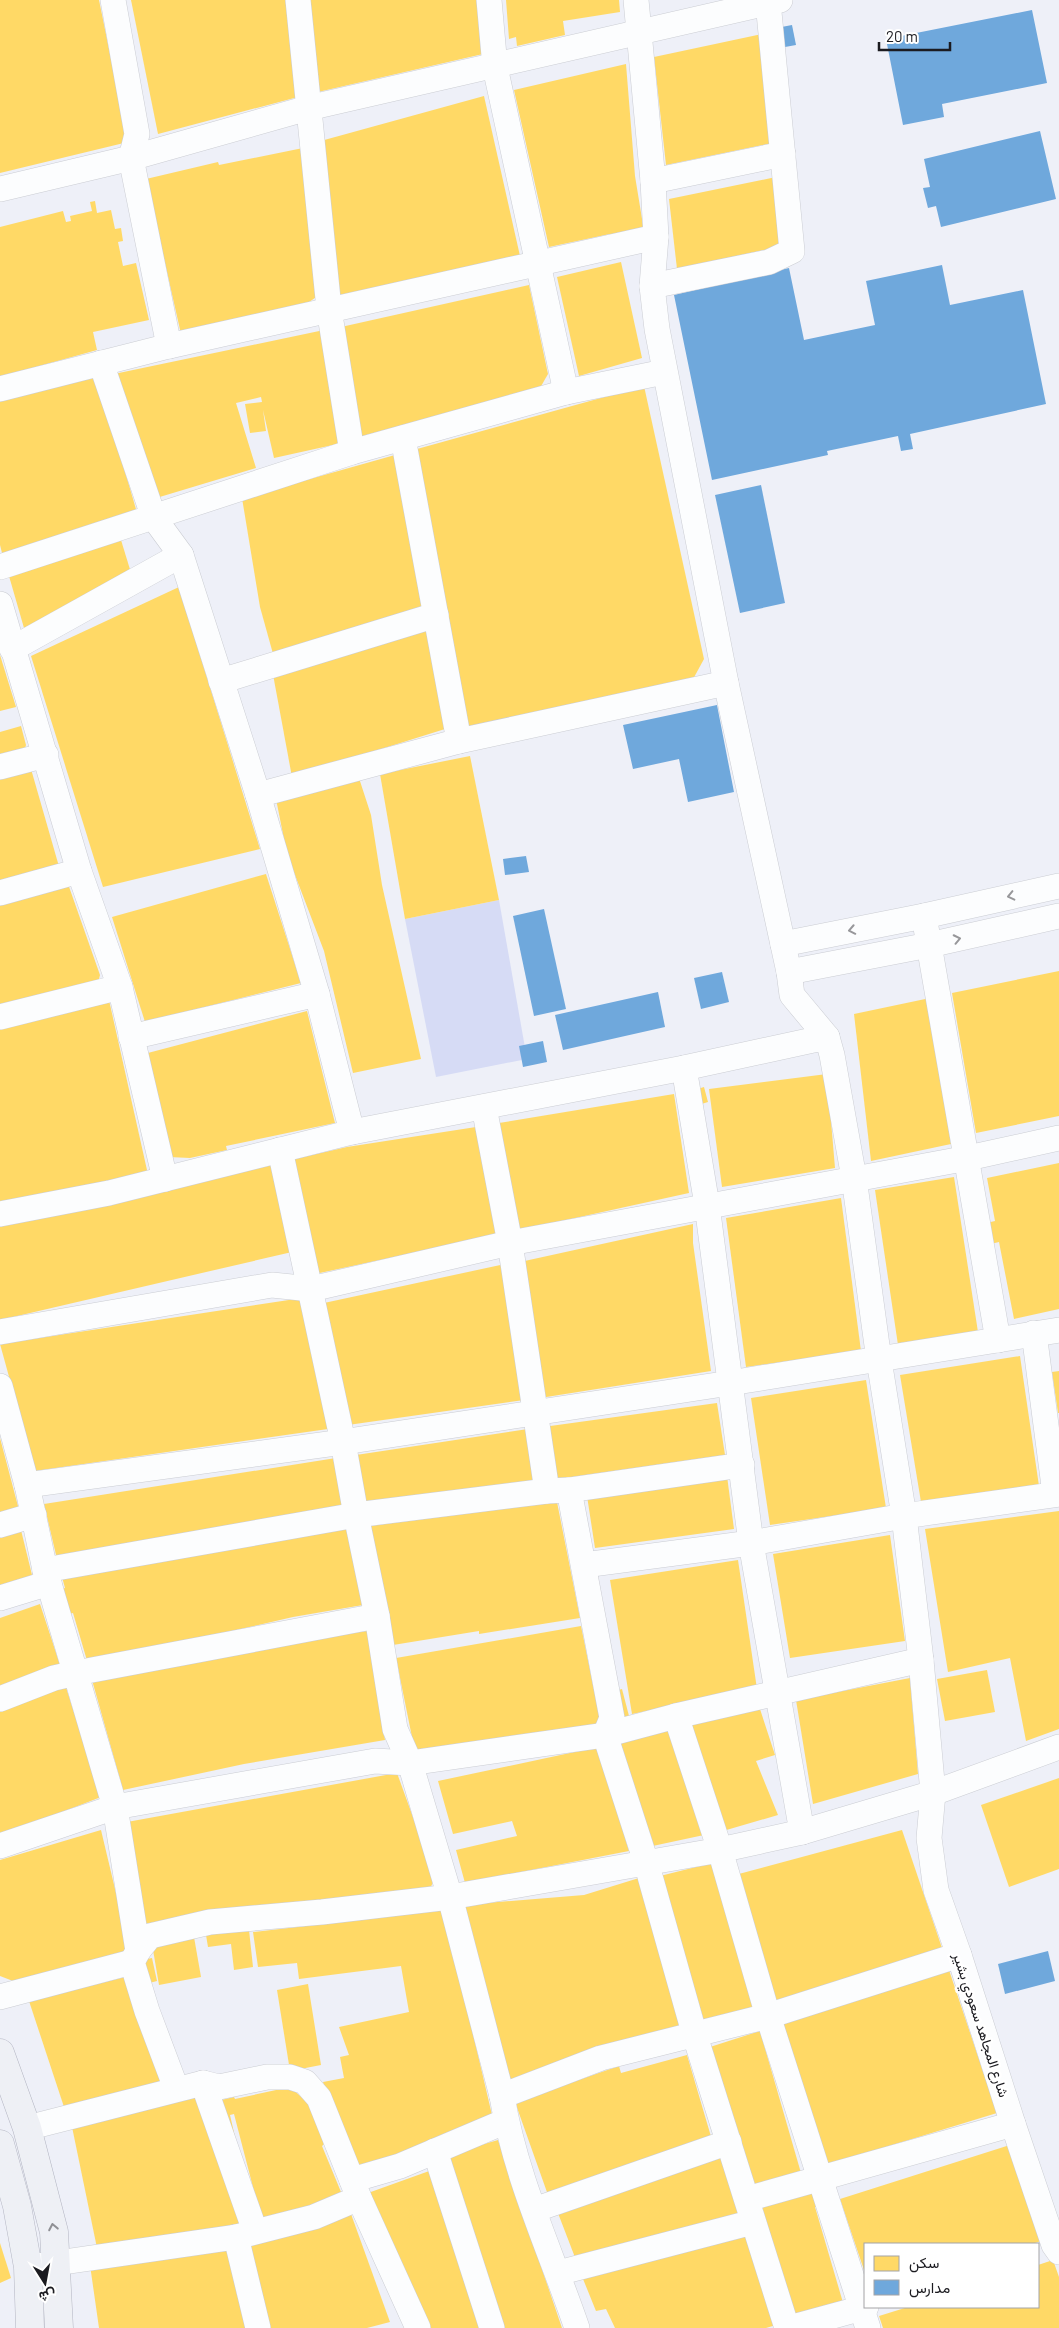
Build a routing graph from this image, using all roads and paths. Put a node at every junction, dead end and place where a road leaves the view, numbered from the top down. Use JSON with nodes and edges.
{"nodes":[{"id":1,"x":113,"y":0,"type":"edge"},
{"id":2,"x":298,"y":0,"type":"edge"},
{"id":3,"x":489,"y":0,"type":"edge"},
{"id":4,"x":636,"y":0,"type":"edge"},
{"id":5,"x":774,"y":1,"type":"edge"},
{"id":6,"x":640,"y":32,"type":"junction"},
{"id":7,"x":495,"y":66,"type":"junction"},
{"id":8,"x":308,"y":108,"type":"junction"},
{"id":9,"x":784,"y":154,"type":"junction"},
{"id":10,"x":131,"y":158,"type":"junction"},
{"id":11,"x":653,"y":181,"type":"junction"},
{"id":12,"x":0,"y":189,"type":"edge"},
{"id":13,"x":656,"y":237,"type":"junction"},
{"id":14,"x":537,"y":264,"type":"junction"},
{"id":15,"x":652,"y":286,"type":"junction"},
{"id":16,"x":330,"y":309,"type":"junction"},
{"id":17,"x":169,"y":346,"type":"junction"},
{"id":18,"x":101,"y":363,"type":"junction"},
{"id":19,"x":664,"y":372,"type":"junction"},
{"id":20,"x":0,"y":389,"type":"edge"},
{"id":21,"x":566,"y":392,"type":"junction"},
{"id":22,"x":403,"y":438,"type":"junction"},
{"id":23,"x":352,"y":452,"type":"junction"},
{"id":24,"x":154,"y":518,"type":"junction"},
{"id":25,"x":181,"y":555,"type":"junction"},
{"id":26,"x":0,"y":567,"type":"edge"},
{"id":27,"x":0,"y":604,"type":"edge"},
{"id":28,"x":436,"y":615,"type":"junction"},
{"id":29,"x":12,"y":649,"type":"junction"},
{"id":30,"x":221,"y":680,"type":"junction"},
{"id":31,"x":726,"y":683,"type":"junction"},
{"id":32,"x":459,"y":741,"type":"junction"},
{"id":33,"x":46,"y":755,"type":"junction"},
{"id":34,"x":0,"y":767,"type":"edge"},
{"id":35,"x":258,"y":795,"type":"junction"},
{"id":36,"x":79,"y":871,"type":"junction"},
{"id":37,"x":1059,"y":886,"type":"edge"},
{"id":38,"x":0,"y":893,"type":"edge"},
{"id":39,"x":924,"y":916,"type":"junction"},
{"id":40,"x":1059,"y":916,"type":"edge"},
{"id":41,"x":783,"y":944,"type":"junction"},
{"id":42,"x":929,"y":945,"type":"junction"},
{"id":43,"x":790,"y":972,"type":"junction"},
{"id":44,"x":120,"y":987,"type":"junction"},
{"id":45,"x":317,"y":994,"type":"junction"},
{"id":46,"x":0,"y":1017,"type":"edge"},
{"id":47,"x":131,"y":1037,"type":"junction"},
{"id":48,"x":827,"y":1038,"type":"junction"},
{"id":49,"x":684,"y":1068,"type":"junction"},
{"id":50,"x":484,"y":1106,"type":"junction"},
{"id":51,"x":352,"y":1132,"type":"junction"},
{"id":52,"x":1059,"y":1138,"type":"edge"},
{"id":53,"x":280,"y":1150,"type":"junction"},
{"id":54,"x":968,"y":1158,"type":"junction"},
{"id":55,"x":854,"y":1178,"type":"junction"},
{"id":56,"x":165,"y":1179,"type":"junction"},
{"id":57,"x":707,"y":1206,"type":"junction"},
{"id":58,"x":0,"y":1214,"type":"edge"},
{"id":59,"x":510,"y":1243,"type":"junction"},
{"id":60,"x":311,"y":1289,"type":"junction"},
{"id":61,"x":1059,"y":1330,"type":"edge"},
{"id":62,"x":0,"y":1332,"type":"edge"},
{"id":63,"x":1034,"y":1333,"type":"junction"},
{"id":64,"x":998,"y":1340,"type":"junction"},
{"id":65,"x":879,"y":1360,"type":"junction"},
{"id":66,"x":730,"y":1384,"type":"junction"},
{"id":67,"x":1,"y":1393,"type":"edge"},
{"id":68,"x":534,"y":1413,"type":"junction"},
{"id":69,"x":343,"y":1442,"type":"junction"},
{"id":70,"x":742,"y":1465,"type":"junction"},
{"id":71,"x":28,"y":1485,"type":"junction"},
{"id":72,"x":558,"y":1491,"type":"junction"},
{"id":73,"x":1057,"y":1494,"type":"edge"},
{"id":74,"x":34,"y":1515,"type":"junction"},
{"id":75,"x":356,"y":1515,"type":"junction"},
{"id":76,"x":904,"y":1516,"type":"junction"},
{"id":77,"x":0,"y":1525,"type":"edge"},
{"id":78,"x":752,"y":1543,"type":"junction"},
{"id":79,"x":584,"y":1566,"type":"junction"},
{"id":80,"x":47,"y":1576,"type":"junction"},
{"id":81,"x":0,"y":1598,"type":"edge"},
{"id":82,"x":377,"y":1616,"type":"junction"},
{"id":83,"x":922,"y":1660,"type":"junction"},
{"id":84,"x":76,"y":1673,"type":"junction"},
{"id":85,"x":776,"y":1694,"type":"junction"},
{"id":86,"x":0,"y":1699,"type":"edge"},
{"id":87,"x":676,"y":1716,"type":"junction"},
{"id":88,"x":605,"y":1735,"type":"junction"},
{"id":89,"x":1059,"y":1747,"type":"edge"},
{"id":90,"x":410,"y":1763,"type":"junction"},
{"id":91,"x":933,"y":1793,"type":"junction"},
{"id":92,"x":115,"y":1807,"type":"junction"},
{"id":93,"x":802,"y":1832,"type":"junction"},
{"id":94,"x":0,"y":1846,"type":"edge"},
{"id":95,"x":720,"y":1850,"type":"junction"},
{"id":96,"x":646,"y":1862,"type":"junction"},
{"id":97,"x":450,"y":1896,"type":"junction"},
{"id":98,"x":959,"y":1955,"type":"junction"},
{"id":99,"x":135,"y":1957,"type":"junction"},
{"id":100,"x":0,"y":1997,"type":"edge"},
{"id":101,"x":768,"y":2016,"type":"junction"},
{"id":102,"x":695,"y":2036,"type":"junction"},
{"id":103,"x":0,"y":2053,"type":"edge"},
{"id":104,"x":203,"y":2083,"type":"junction"},
{"id":105,"x":176,"y":2088,"type":"junction"},
{"id":106,"x":502,"y":2096,"type":"junction"},
{"id":107,"x":506,"y":2121,"type":"junction"},
{"id":108,"x":1013,"y":2124,"type":"junction"},
{"id":109,"x":27,"y":2128,"type":"junction"},
{"id":110,"x":730,"y":2142,"type":"junction"},
{"id":111,"x":0,"y":2144,"type":"edge"},
{"id":112,"x":435,"y":2151,"type":"junction"},
{"id":113,"x":821,"y":2180,"type":"junction"},
{"id":114,"x":355,"y":2189,"type":"junction"},
{"id":115,"x":8,"y":2210,"type":"edge"},
{"id":116,"x":534,"y":2210,"type":"junction"},
{"id":117,"x":750,"y":2210,"type":"junction"},
{"id":118,"x":245,"y":2234,"type":"junction"},
{"id":119,"x":1052,"y":2248,"type":"edge"},
{"id":120,"x":57,"y":2261,"type":"junction"},
{"id":121,"x":28,"y":2267,"type":"junction"},
{"id":122,"x":558,"y":2273,"type":"junction"},
{"id":123,"x":866,"y":2314,"type":"edge"},
{"id":124,"x":411,"y":2326,"type":"edge"},
{"id":125,"x":30,"y":2328,"type":"edge"},
{"id":126,"x":59,"y":2328,"type":"edge"},
{"id":127,"x":258,"y":2328,"type":"edge"},
{"id":128,"x":492,"y":2328,"type":"edge"},
{"id":129,"x":577,"y":2328,"type":"edge"},
{"id":130,"x":788,"y":2328,"type":"edge"}],
"edges":[{"from":1,"to":10,"type":"street"},
{"from":2,"to":8,"type":"street"},
{"from":3,"to":7,"type":"street"},
{"from":4,"to":6,"type":"street"},
{"from":5,"to":6,"type":"street"},
{"from":5,"to":9,"type":"street"},
{"from":6,"to":7,"type":"street"},
{"from":6,"to":11,"type":"street"},
{"from":7,"to":8,"type":"street"},
{"from":7,"to":14,"type":"street"},
{"from":8,"to":10,"type":"street"},
{"from":8,"to":16,"type":"street"},
{"from":9,"to":11,"type":"street"},
{"from":9,"to":15,"type":"street"},
{"from":10,"to":12,"type":"street"},
{"from":10,"to":17,"type":"street"},
{"from":11,"to":13,"type":"street"},
{"from":13,"to":14,"type":"street"},
{"from":13,"to":15,"type":"street"},
{"from":14,"to":16,"type":"street"},
{"from":14,"to":21,"type":"street"},
{"from":15,"to":19,"type":"street"},
{"from":16,"to":17,"type":"street"},
{"from":16,"to":23,"type":"street"},
{"from":17,"to":18,"type":"street"},
{"from":18,"to":20,"type":"street"},
{"from":18,"to":24,"type":"street"},
{"from":19,"to":21,"type":"street"},
{"from":19,"to":31,"type":"street"},
{"from":21,"to":22,"type":"street"},
{"from":22,"to":23,"type":"street"},
{"from":22,"to":28,"type":"street"},
{"from":23,"to":24,"type":"street"},
{"from":24,"to":25,"type":"street"},
{"from":24,"to":26,"type":"street"},
{"from":25,"to":29,"type":"street"},
{"from":25,"to":30,"type":"street"},
{"from":27,"to":29,"type":"street"},
{"from":28,"to":30,"type":"street"},
{"from":28,"to":32,"type":"street"},
{"from":29,"to":33,"type":"street"},
{"from":30,"to":35,"type":"street"},
{"from":31,"to":32,"type":"street"},
{"from":31,"to":41,"type":"street"},
{"from":32,"to":35,"type":"street"},
{"from":33,"to":34,"type":"street"},
{"from":33,"to":36,"type":"street"},
{"from":35,"to":45,"type":"street"},
{"from":36,"to":38,"type":"street"},
{"from":36,"to":44,"type":"street"},
{"from":37,"to":39,"type":"street","one_way":true},
{"from":39,"to":41,"type":"street","one_way":true},
{"from":39,"to":42,"type":"street"},
{"from":42,"to":40,"type":"street","one_way":true},
{"from":41,"to":43,"type":"street"},
{"from":42,"to":43,"type":"street"},
{"from":42,"to":54,"type":"street"},
{"from":43,"to":48,"type":"street"},
{"from":44,"to":46,"type":"street"},
{"from":44,"to":47,"type":"street"},
{"from":45,"to":47,"type":"street"},
{"from":45,"to":51,"type":"street"},
{"from":47,"to":56,"type":"street"},
{"from":48,"to":49,"type":"street"},
{"from":48,"to":55,"type":"street","name":"شارع المجاهد سعودي بشير"},
{"from":49,"to":50,"type":"street"},
{"from":49,"to":57,"type":"street"},
{"from":50,"to":51,"type":"street"},
{"from":50,"to":59,"type":"street"},
{"from":51,"to":53,"type":"street"},
{"from":52,"to":54,"type":"street"},
{"from":53,"to":56,"type":"street"},
{"from":53,"to":60,"type":"street"},
{"from":54,"to":55,"type":"street"},
{"from":54,"to":64,"type":"street"},
{"from":55,"to":57,"type":"street"},
{"from":55,"to":65,"type":"street","name":"شارع المجاهد سعودي بشير"},
{"from":56,"to":58,"type":"street"},
{"from":57,"to":59,"type":"street"},
{"from":57,"to":66,"type":"street"},
{"from":59,"to":60,"type":"street"},
{"from":59,"to":68,"type":"street"},
{"from":60,"to":62,"type":"street"},
{"from":60,"to":69,"type":"street"},
{"from":61,"to":63,"type":"street"},
{"from":63,"to":64,"type":"street"},
{"from":63,"to":73,"type":"street"},
{"from":64,"to":65,"type":"street"},
{"from":65,"to":66,"type":"street"},
{"from":65,"to":76,"type":"street","name":"شارع المجاهد سعودي بشير"},
{"from":66,"to":68,"type":"street"},
{"from":66,"to":70,"type":"street"},
{"from":67,"to":71,"type":"street"},
{"from":68,"to":69,"type":"street"},
{"from":68,"to":72,"type":"street"},
{"from":69,"to":71,"type":"street"},
{"from":69,"to":75,"type":"street"},
{"from":70,"to":72,"type":"street"},
{"from":70,"to":78,"type":"street"},
{"from":71,"to":74,"type":"street"},
{"from":72,"to":75,"type":"street"},
{"from":72,"to":79,"type":"street"},
{"from":73,"to":76,"type":"street"},
{"from":74,"to":77,"type":"street"},
{"from":74,"to":80,"type":"street"},
{"from":75,"to":80,"type":"street"},
{"from":75,"to":82,"type":"street"},
{"from":76,"to":78,"type":"street"},
{"from":76,"to":83,"type":"street","name":"شارع المجاهد سعودي بشير"},
{"from":78,"to":79,"type":"street"},
{"from":78,"to":85,"type":"street"},
{"from":79,"to":88,"type":"street"},
{"from":80,"to":81,"type":"street"},
{"from":80,"to":84,"type":"street"},
{"from":82,"to":84,"type":"street"},
{"from":82,"to":90,"type":"street"},
{"from":83,"to":85,"type":"street"},
{"from":83,"to":91,"type":"street","name":"شارع المجاهد سعودي بشير"},
{"from":84,"to":86,"type":"street"},
{"from":84,"to":92,"type":"street"},
{"from":85,"to":87,"type":"street"},
{"from":85,"to":93,"type":"street"},
{"from":87,"to":88,"type":"street"},
{"from":87,"to":95,"type":"street"},
{"from":88,"to":90,"type":"street"},
{"from":88,"to":96,"type":"street"},
{"from":89,"to":91,"type":"street"},
{"from":90,"to":92,"type":"street"},
{"from":90,"to":97,"type":"street"},
{"from":91,"to":93,"type":"street"},
{"from":91,"to":98,"type":"street","name":"شارع المجاهد سعودي بشير"},
{"from":92,"to":94,"type":"street"},
{"from":92,"to":99,"type":"street"},
{"from":93,"to":95,"type":"street"},
{"from":95,"to":96,"type":"street"},
{"from":95,"to":101,"type":"street"},
{"from":96,"to":97,"type":"street"},
{"from":96,"to":102,"type":"street"},
{"from":97,"to":99,"type":"street"},
{"from":97,"to":106,"type":"street"},
{"from":98,"to":101,"type":"street"},
{"from":98,"to":108,"type":"street","name":"شارع المجاهد سعودي بشير"},
{"from":99,"to":100,"type":"street"},
{"from":99,"to":105,"type":"street"},
{"from":101,"to":102,"type":"street"},
{"from":101,"to":113,"type":"street"},
{"from":102,"to":106,"type":"street"},
{"from":102,"to":110,"type":"street"},
{"from":103,"to":109,"type":"main road"},
{"from":104,"to":105,"type":"street"},
{"from":104,"to":114,"type":"street"},
{"from":104,"to":118,"type":"street"},
{"from":105,"to":109,"type":"street"},
{"from":106,"to":107,"type":"street"},
{"from":107,"to":112,"type":"street"},
{"from":107,"to":116,"type":"street"},
{"from":108,"to":113,"type":"street"},
{"from":108,"to":119,"type":"street","name":"شارع المجاهد سعودي بشير"},
{"from":120,"to":109,"type":"main road","one_way":true},
{"from":110,"to":116,"type":"street"},
{"from":110,"to":117,"type":"street"},
{"from":111,"to":115,"type":"main road"},
{"from":112,"to":114,"type":"street"},
{"from":112,"to":128,"type":"street"},
{"from":113,"to":117,"type":"street"},
{"from":113,"to":123,"type":"street"},
{"from":114,"to":118,"type":"street"},
{"from":114,"to":124,"type":"street"},
{"from":115,"to":121,"type":"main road"},
{"from":116,"to":122,"type":"street"},
{"from":117,"to":122,"type":"street"},
{"from":117,"to":130,"type":"street"},
{"from":118,"to":120,"type":"street"},
{"from":118,"to":127,"type":"street"},
{"from":120,"to":121,"type":"street"},
{"from":120,"to":126,"type":"main road"},
{"from":121,"to":125,"type":"main road"},
{"from":122,"to":129,"type":"street"},
{"from":123,"to":130,"type":"street"}]}
